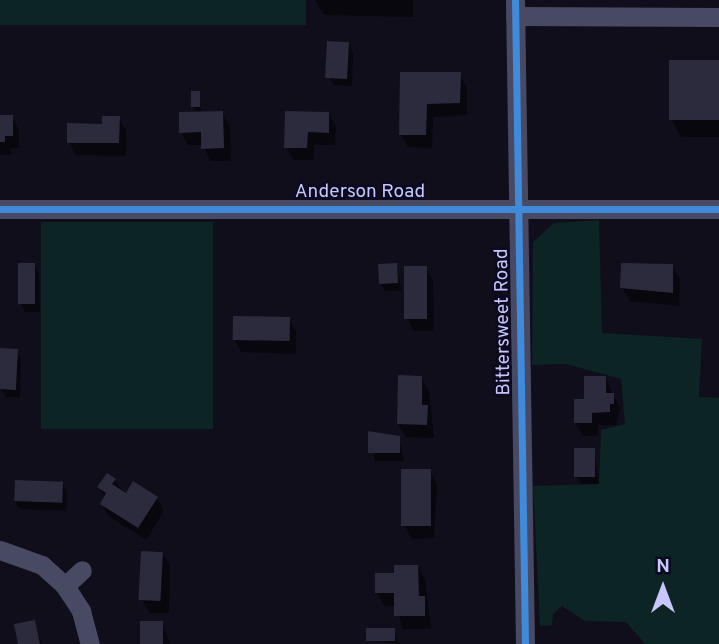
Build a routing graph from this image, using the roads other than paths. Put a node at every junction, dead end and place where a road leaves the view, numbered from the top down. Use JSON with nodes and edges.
{"nodes":[{"id":1,"x":515,"y":8,"type":"edge"},
{"id":2,"x":719,"y":17,"type":"edge"},
{"id":3,"x":0,"y":209,"type":"edge"},
{"id":4,"x":518,"y":209,"type":"junction"},
{"id":5,"x":719,"y":209,"type":"edge"},
{"id":6,"x":0,"y":550,"type":"edge"},
{"id":7,"x":82,"y":570,"type":"dead end"},
{"id":8,"x":65,"y":586,"type":"junction"},
{"id":9,"x":90,"y":644,"type":"edge"},
{"id":10,"x":525,"y":644,"type":"edge"}],
"edges":[{"from":1,"to":2,"type":"street"},
{"from":1,"to":4,"type":"street","name":"Bittersweet Road"},
{"from":3,"to":4,"type":"street","name":"Anderson Road"},
{"from":4,"to":5,"type":"street","name":"Anderson Road"},
{"from":4,"to":10,"type":"street","name":"Bittersweet Road"},
{"from":6,"to":8,"type":"street"},
{"from":7,"to":8,"type":"street"},
{"from":8,"to":9,"type":"street"}]}
